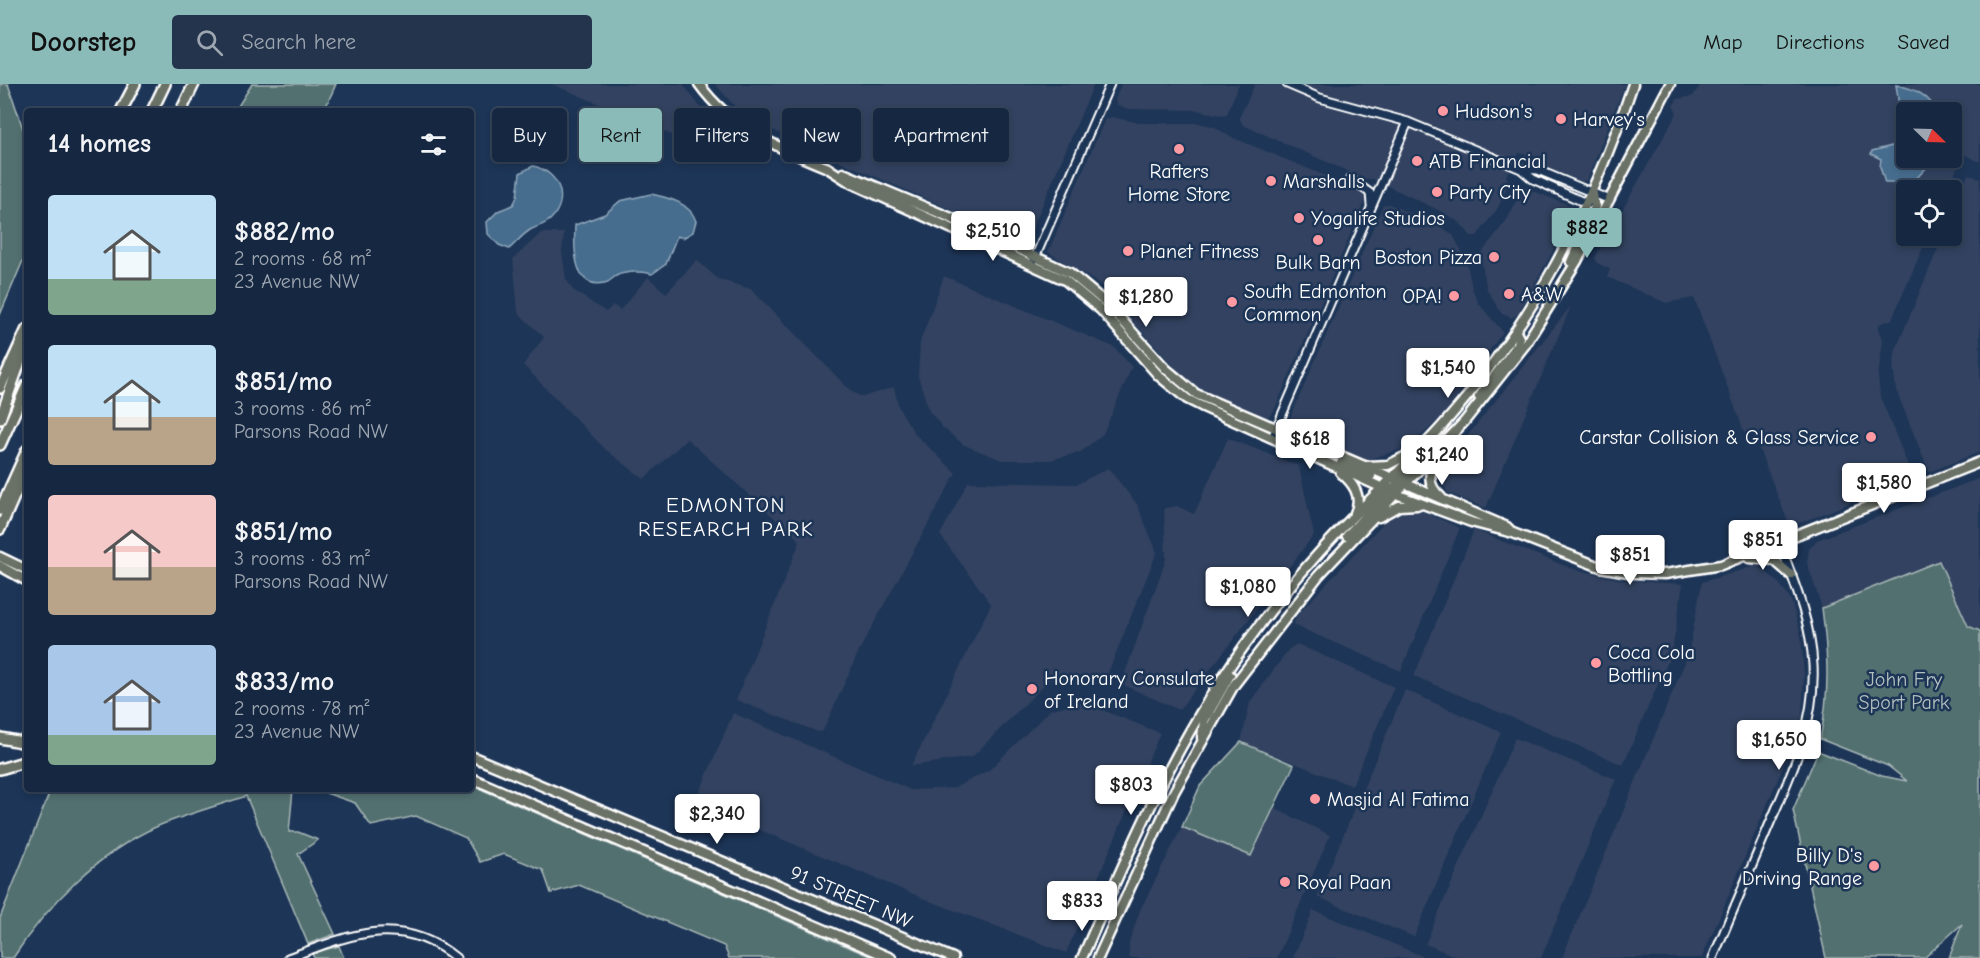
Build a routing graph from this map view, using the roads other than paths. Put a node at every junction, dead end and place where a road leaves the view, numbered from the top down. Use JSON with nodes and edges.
{"nodes":[{"id":1,"x":135,"y":84,"type":"edge"},
{"id":2,"x":165,"y":84,"type":"edge"},
{"id":3,"x":194,"y":84,"type":"edge"},
{"id":4,"x":699,"y":84,"type":"edge"},
{"id":5,"x":1110,"y":84,"type":"edge"},
{"id":6,"x":1287,"y":84,"type":"edge"},
{"id":7,"x":1633,"y":84,"type":"edge"},
{"id":8,"x":1670,"y":84,"type":"edge"},
{"id":9,"x":123,"y":108,"type":"edge"},
{"id":10,"x":153,"y":108,"type":"edge"},
{"id":11,"x":182,"y":108,"type":"edge"},
{"id":12,"x":1408,"y":122,"type":"junction"},
{"id":13,"x":1521,"y":169,"type":"junction"},
{"id":14,"x":1350,"y":179,"type":"dead end"},
{"id":15,"x":1592,"y":193,"type":"junction"},
{"id":16,"x":1610,"y":200,"type":"junction"},
{"id":17,"x":1591,"y":205,"type":"junction"},
{"id":18,"x":1604,"y":211,"type":"junction"},
{"id":19,"x":1366,"y":221,"type":"junction"},
{"id":20,"x":1034,"y":260,"type":"junction"},
{"id":21,"x":1553,"y":302,"type":"junction"},
{"id":22,"x":1516,"y":332,"type":"junction"},
{"id":23,"x":24,"y":336,"type":"edge"},
{"id":24,"x":24,"y":351,"type":"edge"},
{"id":25,"x":0,"y":388,"type":"edge"},
{"id":26,"x":24,"y":392,"type":"edge"},
{"id":27,"x":0,"y":419,"type":"edge"},
{"id":28,"x":1467,"y":419,"type":"junction"},
{"id":29,"x":1444,"y":425,"type":"junction"},
{"id":30,"x":1276,"y":429,"type":"junction"},
{"id":31,"x":1432,"y":437,"type":"junction"},
{"id":32,"x":1272,"y":438,"type":"junction"},
{"id":33,"x":0,"y":445,"type":"edge"},
{"id":34,"x":1299,"y":450,"type":"junction"},
{"id":35,"x":1341,"y":456,"type":"junction"},
{"id":36,"x":24,"y":457,"type":"edge"},
{"id":37,"x":1980,"y":462,"type":"edge"},
{"id":38,"x":1332,"y":465,"type":"junction"},
{"id":39,"x":24,"y":474,"type":"edge"},
{"id":40,"x":1394,"y":487,"type":"junction"},
{"id":41,"x":1457,"y":506,"type":"junction"},
{"id":42,"x":0,"y":510,"type":"edge"},
{"id":43,"x":1469,"y":512,"type":"junction"},
{"id":44,"x":1446,"y":513,"type":"junction"},
{"id":45,"x":1351,"y":518,"type":"junction"},
{"id":46,"x":0,"y":529,"type":"edge"},
{"id":47,"x":1513,"y":533,"type":"junction"},
{"id":48,"x":1779,"y":542,"type":"junction"},
{"id":49,"x":1739,"y":559,"type":"junction"},
{"id":50,"x":2,"y":563,"type":"edge"},
{"id":51,"x":24,"y":569,"type":"edge"},
{"id":52,"x":1319,"y":575,"type":"junction"},
{"id":53,"x":1791,"y":575,"type":"junction"},
{"id":54,"x":24,"y":579,"type":"edge"},
{"id":55,"x":1246,"y":642,"type":"junction"},
{"id":56,"x":0,"y":738,"type":"edge"},
{"id":57,"x":1202,"y":738,"type":"junction"},
{"id":58,"x":24,"y":742,"type":"edge"},
{"id":59,"x":474,"y":757,"type":"edge"},
{"id":60,"x":24,"y":762,"type":"edge"},
{"id":61,"x":0,"y":768,"type":"edge"},
{"id":62,"x":474,"y":779,"type":"edge"},
{"id":63,"x":288,"y":958,"type":"edge"},
{"id":64,"x":456,"y":958,"type":"edge"},
{"id":65,"x":891,"y":958,"type":"edge"},
{"id":66,"x":953,"y":958,"type":"edge"},
{"id":67,"x":1084,"y":958,"type":"edge"},
{"id":68,"x":1098,"y":958,"type":"edge"},
{"id":69,"x":1713,"y":958,"type":"edge"}],
"edges":[{"from":1,"to":9,"type":"highway"},
{"from":2,"to":10,"type":"highway"},
{"from":3,"to":11,"type":"highway"},
{"from":4,"to":20,"type":"main road"},
{"from":5,"to":20,"type":"street"},
{"from":6,"to":12,"type":"street"},
{"from":7,"to":15,"type":"main road"},
{"from":8,"to":16,"type":"main road"},
{"from":12,"to":13,"type":"street"},
{"from":12,"to":19,"type":"street"},
{"from":13,"to":15,"type":"street"},
{"from":13,"to":17,"type":"street"},
{"from":14,"to":19,"type":"street"},
{"from":15,"to":16,"type":"street"},
{"from":15,"to":17,"type":"main road"},
{"from":16,"to":18,"type":"main road"},
{"from":17,"to":18,"type":"street"},
{"from":17,"to":21,"type":"main road"},
{"from":17,"to":22,"type":"main road"},
{"from":18,"to":21,"type":"main road"},
{"from":19,"to":30,"type":"street"},
{"from":20,"to":30,"type":"main road"},
{"from":20,"to":32,"type":"main road"},
{"from":21,"to":28,"type":"main road"},
{"from":22,"to":28,"type":"main road"},
{"from":22,"to":29,"type":"main road"},
{"from":23,"to":25,"type":"highway"},
{"from":24,"to":27,"type":"highway"},
{"from":26,"to":33,"type":"highway"},
{"from":28,"to":40,"type":"main road"},
{"from":28,"to":41,"type":"main road"},
{"from":29,"to":31,"type":"main road"},
{"from":29,"to":40,"type":"main road"},
{"from":30,"to":32,"type":"street"},
{"from":30,"to":35,"type":"main road"},
{"from":31,"to":35,"type":"main road"},
{"from":31,"to":40,"type":"main road"},
{"from":32,"to":34,"type":"main road"},
{"from":34,"to":38,"type":"main road"},
{"from":34,"to":40,"type":"main road"},
{"from":35,"to":40,"type":"main road"},
{"from":36,"to":42,"type":"highway"},
{"from":37,"to":48,"type":"main road"},
{"from":38,"to":40,"type":"main road"},
{"from":38,"to":45,"type":"main road"},
{"from":39,"to":46,"type":"highway"},
{"from":40,"to":41,"type":"main road"},
{"from":40,"to":43,"type":"main road"},
{"from":40,"to":44,"type":"main road"},
{"from":40,"to":45,"type":"main road"},
{"from":40,"to":52,"type":"main road"},
{"from":41,"to":43,"type":"main road"},
{"from":43,"to":47,"type":"main road"},
{"from":44,"to":47,"type":"main road"},
{"from":44,"to":52,"type":"main road"},
{"from":45,"to":55,"type":"main road"},
{"from":47,"to":49,"type":"main road"},
{"from":48,"to":49,"type":"main road"},
{"from":48,"to":53,"type":"street"},
{"from":49,"to":53,"type":"main road"},
{"from":50,"to":51,"type":"main road"},
{"from":50,"to":54,"type":"main road"},
{"from":52,"to":57,"type":"main road"},
{"from":53,"to":69,"type":"street"},
{"from":55,"to":57,"type":"main road"},
{"from":55,"to":67,"type":"main road"},
{"from":56,"to":58,"type":"highway"},
{"from":57,"to":68,"type":"main road"},
{"from":59,"to":66,"type":"main road","name":"91 STREET NW"},
{"from":60,"to":61,"type":"highway"},
{"from":62,"to":65,"type":"main road","name":"91 STREET NW"},
{"from":63,"to":64,"type":"street"}]}
